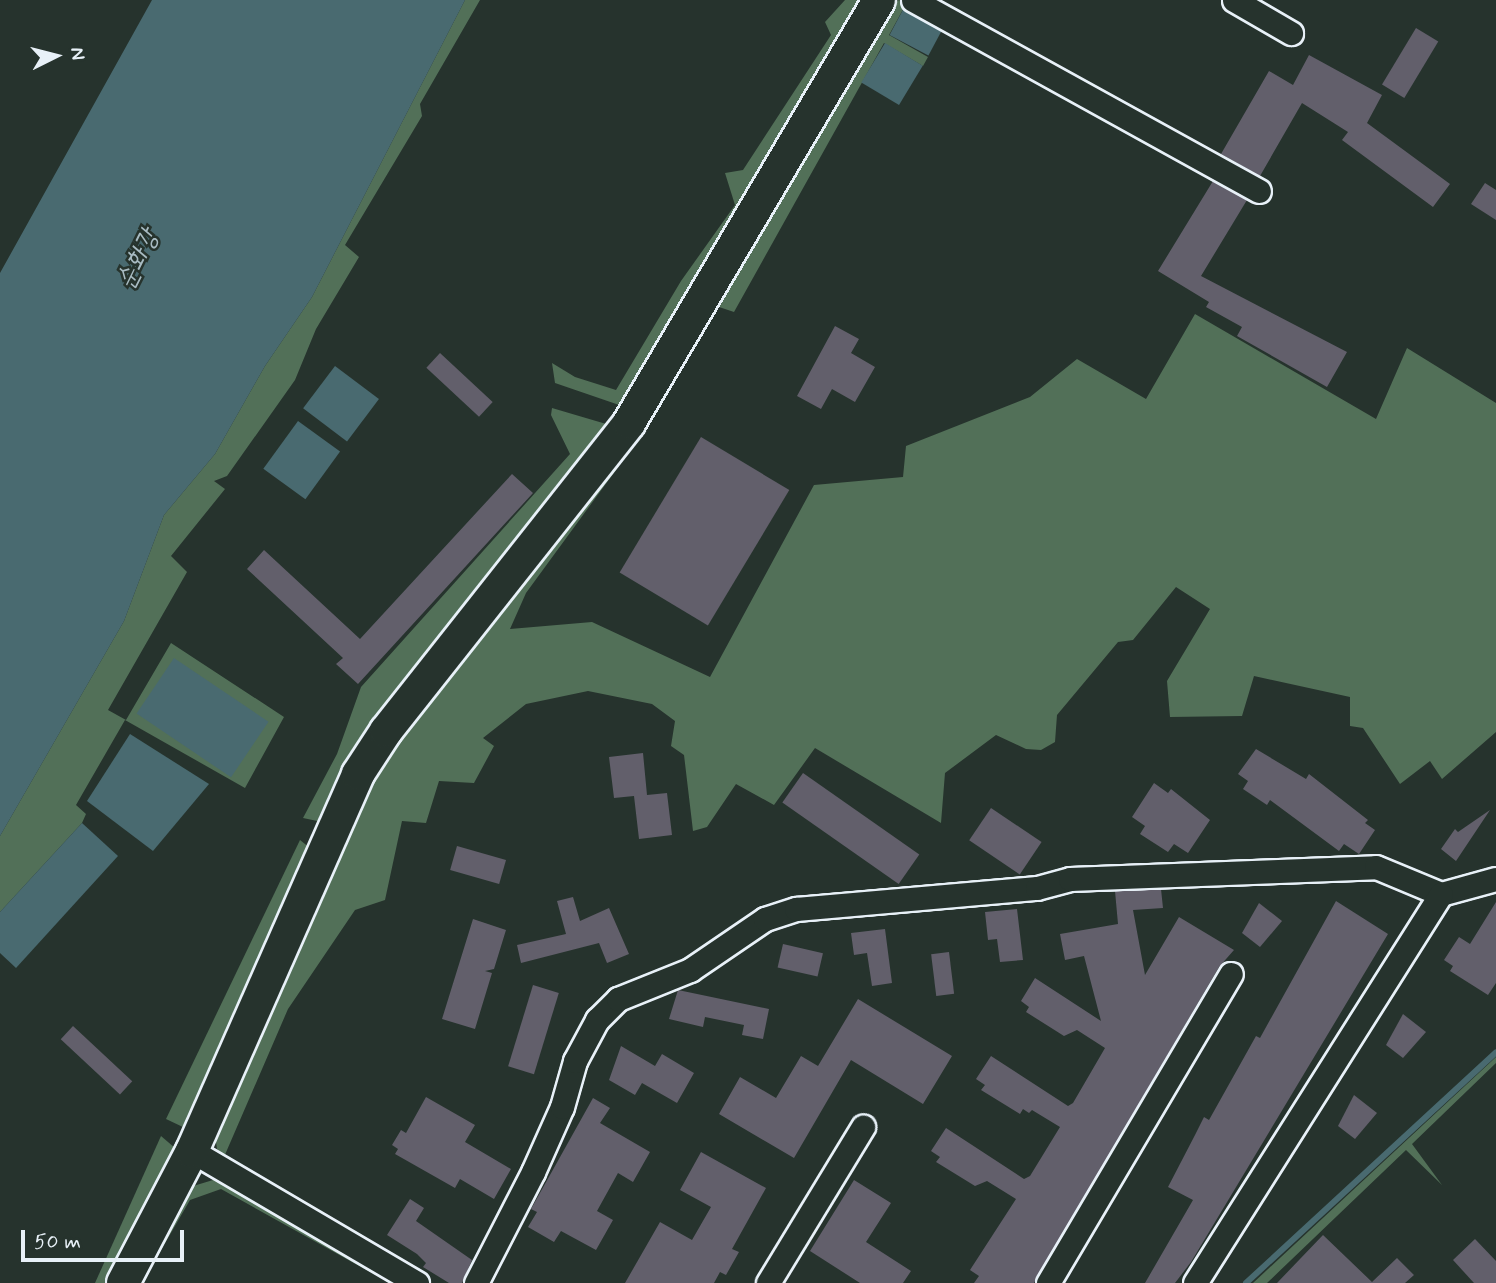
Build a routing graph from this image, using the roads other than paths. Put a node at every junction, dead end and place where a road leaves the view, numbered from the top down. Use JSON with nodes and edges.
{"nodes":[{"id":1,"x":879,"y":0,"type":"edge"},
{"id":2,"x":913,"y":0,"type":"edge"},
{"id":3,"x":1234,"y":0,"type":"edge"},
{"id":4,"x":1291,"y":33,"type":"dead end"},
{"id":5,"x":1259,"y":191,"type":"dead end"},
{"id":6,"x":1496,"y":879,"type":"edge"},
{"id":7,"x":1441,"y":894,"type":"junction"},
{"id":8,"x":1231,"y":974,"type":"dead end"},
{"id":9,"x":863,"y":1127,"type":"dead end"},
{"id":10,"x":192,"y":1151,"type":"junction"},
{"id":11,"x":123,"y":1283,"type":"edge"},
{"id":12,"x":417,"y":1283,"type":"edge"},
{"id":13,"x":476,"y":1283,"type":"edge"},
{"id":14,"x":768,"y":1283,"type":"edge"},
{"id":15,"x":1048,"y":1283,"type":"edge"},
{"id":16,"x":1195,"y":1283,"type":"edge"}],
"edges":[{"from":1,"to":10,"type":"street"},
{"from":2,"to":5,"type":"street"},
{"from":3,"to":4,"type":"street"},
{"from":6,"to":7,"type":"street"},
{"from":7,"to":13,"type":"street"},
{"from":7,"to":16,"type":"street"},
{"from":8,"to":15,"type":"street"},
{"from":9,"to":14,"type":"street"},
{"from":10,"to":11,"type":"street"},
{"from":10,"to":12,"type":"street"}]}
